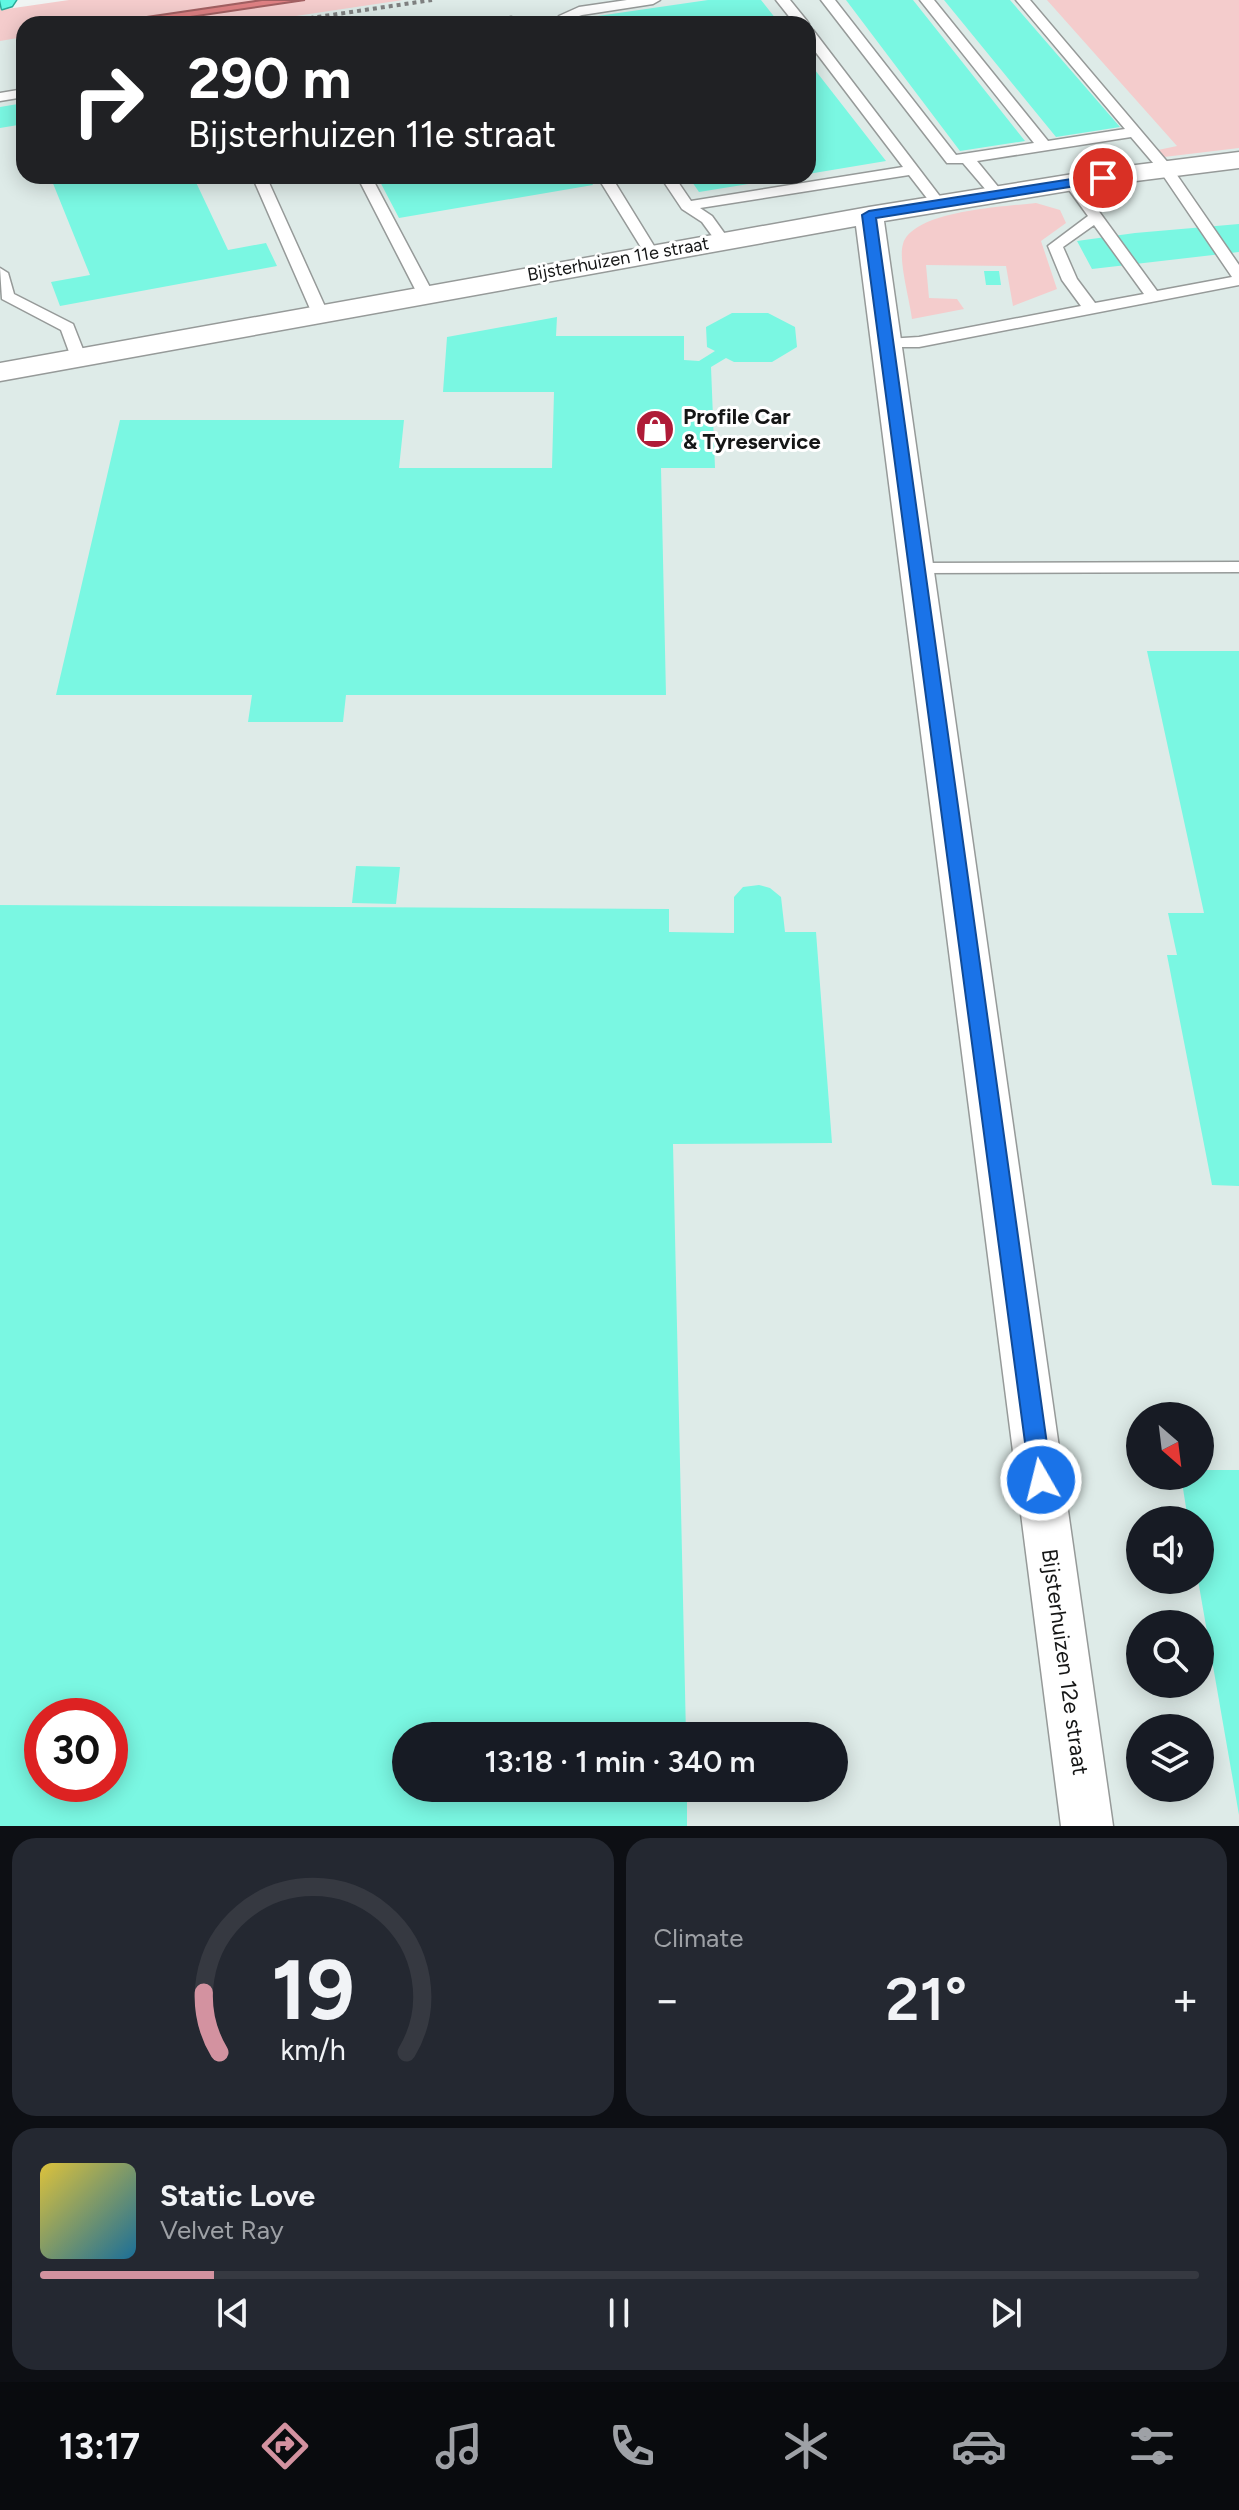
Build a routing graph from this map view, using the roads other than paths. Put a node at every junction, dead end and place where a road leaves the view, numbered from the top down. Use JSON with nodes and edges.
{"nodes":[{"id":1,"x":653,"y":0,"type":"edge"},
{"id":2,"x":783,"y":0,"type":"edge"},
{"id":3,"x":828,"y":0,"type":"edge"},
{"id":4,"x":927,"y":0,"type":"edge"},
{"id":5,"x":1023,"y":0,"type":"edge"},
{"id":6,"x":566,"y":16,"type":"edge"},
{"id":7,"x":796,"y":16,"type":"edge"},
{"id":8,"x":816,"y":43,"type":"edge"},
{"id":9,"x":1135,"y":132,"type":"junction"},
{"id":10,"x":1044,"y":146,"type":"junction"},
{"id":11,"x":967,"y":158,"type":"junction"},
{"id":12,"x":1239,"y":160,"type":"edge"},
{"id":13,"x":1165,"y":168,"type":"junction"},
{"id":14,"x":913,"y":170,"type":"junction"},
{"id":15,"x":1071,"y":183,"type":"junction"},
{"id":16,"x":263,"y":184,"type":"edge"},
{"id":17,"x":368,"y":184,"type":"edge"},
{"id":18,"x":609,"y":184,"type":"edge"},
{"id":19,"x":672,"y":184,"type":"edge"},
{"id":20,"x":997,"y":194,"type":"junction"},
{"id":21,"x":938,"y":203,"type":"junction"},
{"id":22,"x":687,"y":206,"type":"junction"},
{"id":23,"x":869,"y":215,"type":"junction"},
{"id":24,"x":1096,"y":217,"type":"junction"},
{"id":25,"x":723,"y":241,"type":"junction"},
{"id":26,"x":652,"y":254,"type":"junction"},
{"id":27,"x":0,"y":273,"type":"edge"},
{"id":28,"x":1239,"y":278,"type":"edge"},
{"id":29,"x":425,"y":293,"type":"junction"},
{"id":30,"x":1153,"y":296,"type":"junction"},
{"id":31,"x":1090,"y":307,"type":"junction"},
{"id":32,"x":319,"y":311,"type":"junction"},
{"id":33,"x":887,"y":344,"type":"junction"},
{"id":34,"x":78,"y":357,"type":"junction"},
{"id":35,"x":0,"y":372,"type":"edge"},
{"id":36,"x":1239,"y":567,"type":"edge"},
{"id":37,"x":918,"y":568,"type":"junction"},
{"id":38,"x":1087,"y":1826,"type":"edge"}],
"edges":[{"from":1,"to":6,"type":"lane"},
{"from":2,"to":7,"type":"lane"},
{"from":3,"to":11,"type":"lane"},
{"from":4,"to":10,"type":"lane"},
{"from":5,"to":9,"type":"lane"},
{"from":8,"to":14,"type":"lane"},
{"from":9,"to":10,"type":"lane"},
{"from":9,"to":13,"type":"lane"},
{"from":10,"to":11,"type":"lane"},
{"from":11,"to":20,"type":"lane"},
{"from":12,"to":13,"type":"street","name":"Bijsterhuizen 11e straat"},
{"from":13,"to":15,"type":"street","name":"Bijsterhuizen 11e straat"},
{"from":13,"to":28,"type":"lane"},
{"from":14,"to":21,"type":"lane"},
{"from":14,"to":22,"type":"lane"},
{"from":15,"to":20,"type":"street","name":"Bijsterhuizen 11e straat"},
{"from":15,"to":24,"type":"lane"},
{"from":16,"to":32,"type":"lane"},
{"from":17,"to":29,"type":"lane"},
{"from":18,"to":26,"type":"lane"},
{"from":19,"to":22,"type":"lane"},
{"from":20,"to":21,"type":"street","name":"Bijsterhuizen 11e straat"},
{"from":21,"to":23,"type":"street","name":"Bijsterhuizen 11e straat"},
{"from":22,"to":25,"type":"lane"},
{"from":23,"to":25,"type":"street","name":"Bijsterhuizen 11e straat"},
{"from":23,"to":33,"type":"street","name":"Bijsterhuizen 12e straat"},
{"from":24,"to":30,"type":"lane"},
{"from":24,"to":31,"type":"lane"},
{"from":25,"to":26,"type":"street","name":"Bijsterhuizen 11e straat"},
{"from":26,"to":29,"type":"street","name":"Bijsterhuizen 11e straat"},
{"from":27,"to":34,"type":"lane"},
{"from":28,"to":30,"type":"lane"},
{"from":29,"to":32,"type":"street","name":"Bijsterhuizen 11e straat"},
{"from":30,"to":31,"type":"lane"},
{"from":31,"to":33,"type":"lane"},
{"from":32,"to":34,"type":"street","name":"Bijsterhuizen 11e straat"},
{"from":33,"to":37,"type":"street","name":"Bijsterhuizen 12e straat"},
{"from":34,"to":35,"type":"street","name":"Bijsterhuizen 11e straat"},
{"from":36,"to":37,"type":"lane"},
{"from":37,"to":38,"type":"street","name":"Bijsterhuizen 12e straat"}]}
